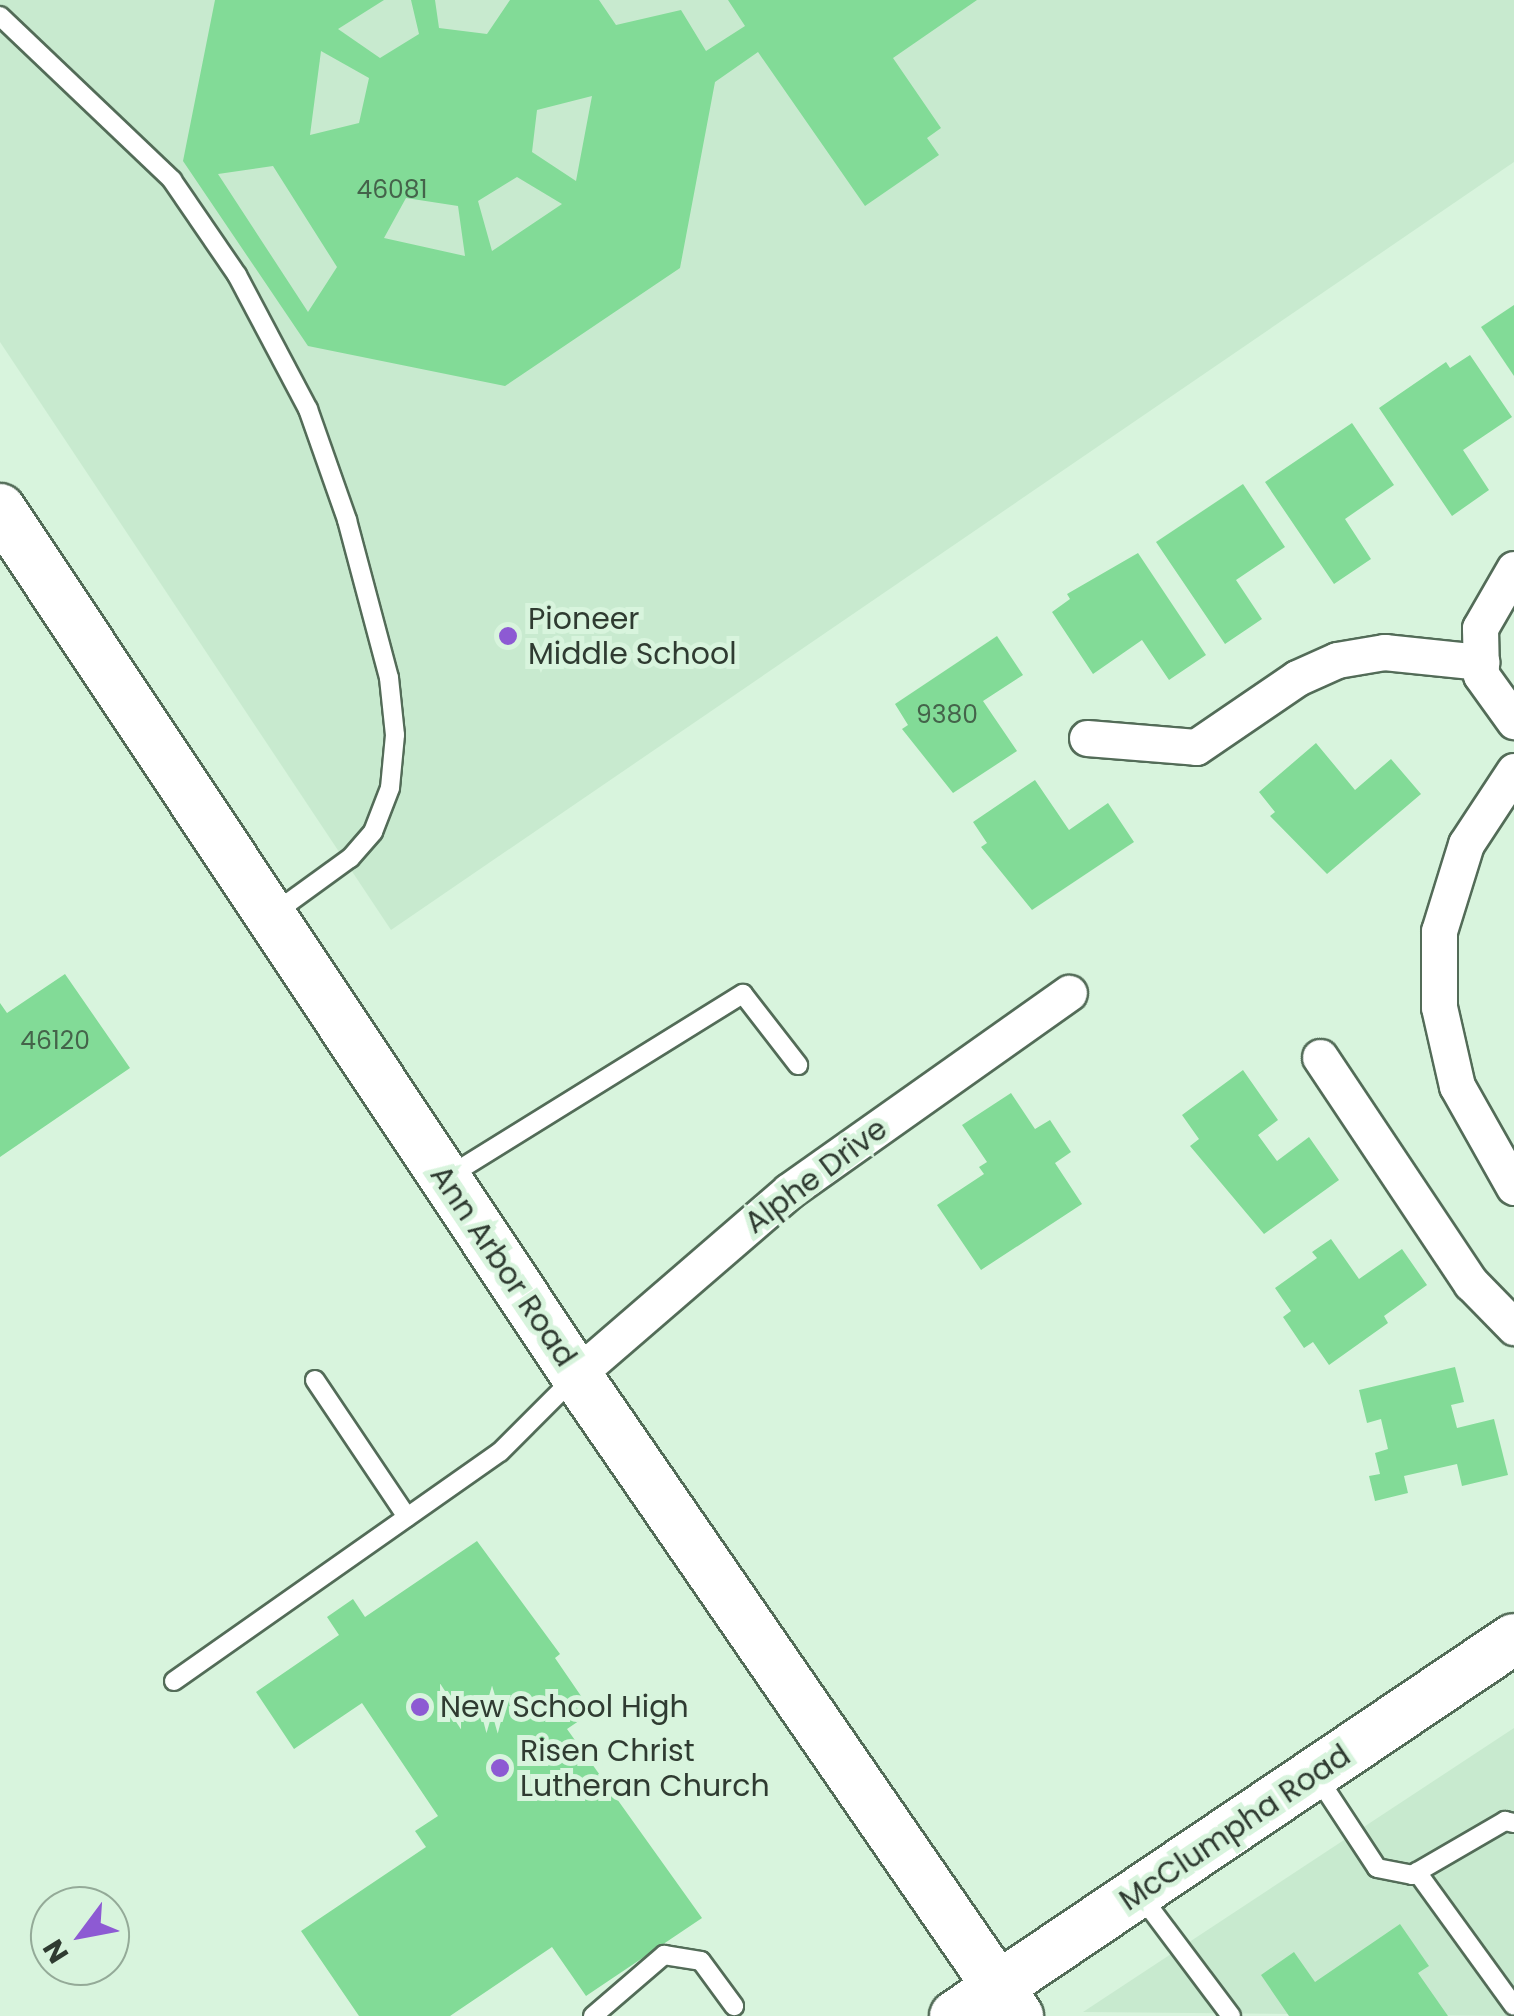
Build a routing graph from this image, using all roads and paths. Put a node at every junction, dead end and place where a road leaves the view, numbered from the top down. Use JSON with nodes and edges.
{"nodes":[{"id":1,"x":0,"y":16,"type":"edge"},
{"id":2,"x":0,"y":509,"type":"edge"},
{"id":3,"x":1514,"y":569,"type":"edge"},
{"id":4,"x":1481,"y":662,"type":"junction"},
{"id":5,"x":1514,"y":721,"type":"edge"},
{"id":6,"x":1087,"y":738,"type":"dead end"},
{"id":7,"x":1514,"y":771,"type":"edge"},
{"id":8,"x":268,"y":918,"type":"junction"},
{"id":9,"x":1069,"y":994,"type":"dead end"},
{"id":10,"x":1320,"y":1056,"type":"dead end"},
{"id":11,"x":798,"y":1064,"type":"dead end"},
{"id":12,"x":444,"y":1178,"type":"junction"},
{"id":13,"x":1514,"y":1187,"type":"edge"},
{"id":14,"x":1514,"y":1327,"type":"edge"},
{"id":15,"x":576,"y":1376,"type":"junction"},
{"id":16,"x":315,"y":1380,"type":"dead end"},
{"id":17,"x":408,"y":1517,"type":"junction"},
{"id":18,"x":1514,"y":1639,"type":"edge"},
{"id":19,"x":174,"y":1682,"type":"dead end"},
{"id":20,"x":1315,"y":1774,"type":"junction"},
{"id":21,"x":1514,"y":1823,"type":"edge"},
{"id":22,"x":1418,"y":1872,"type":"junction"},
{"id":23,"x":1138,"y":1892,"type":"junction"},
{"id":24,"x":1008,"y":2001,"type":"edge"},
{"id":25,"x":734,"y":2006,"type":"dead end"},
{"id":26,"x":1514,"y":2006,"type":"edge"},
{"id":27,"x":594,"y":2016,"type":"edge"},
{"id":28,"x":955,"y":2016,"type":"edge"},
{"id":29,"x":1231,"y":2016,"type":"edge"}],
"edges":[{"from":1,"to":8,"type":"lane"},
{"from":2,"to":8,"type":"main road","name":"Ann Arbor Road"},
{"from":3,"to":4,"type":"street"},
{"from":4,"to":5,"type":"street"},
{"from":4,"to":6,"type":"street"},
{"from":7,"to":13,"type":"street"},
{"from":8,"to":12,"type":"main road","name":"Ann Arbor Road"},
{"from":9,"to":15,"type":"street","name":"Alphe Drive"},
{"from":10,"to":14,"type":"street"},
{"from":11,"to":12,"type":"lane"},
{"from":12,"to":15,"type":"main road","name":"Ann Arbor Road"},
{"from":15,"to":17,"type":"lane"},
{"from":15,"to":24,"type":"main road","name":"Ann Arbor Road"},
{"from":16,"to":17,"type":"lane"},
{"from":17,"to":19,"type":"lane"},
{"from":18,"to":20,"type":"main road","name":"McClumpha Road"},
{"from":20,"to":22,"type":"lane"},
{"from":20,"to":23,"type":"main road","name":"McClumpha Road"},
{"from":21,"to":22,"type":"lane"},
{"from":22,"to":26,"type":"lane"},
{"from":23,"to":24,"type":"main road","name":"McClumpha Road"},
{"from":23,"to":29,"type":"lane"},
{"from":24,"to":28,"type":"main road","name":"McClumpha Road"},
{"from":25,"to":27,"type":"lane"}]}
